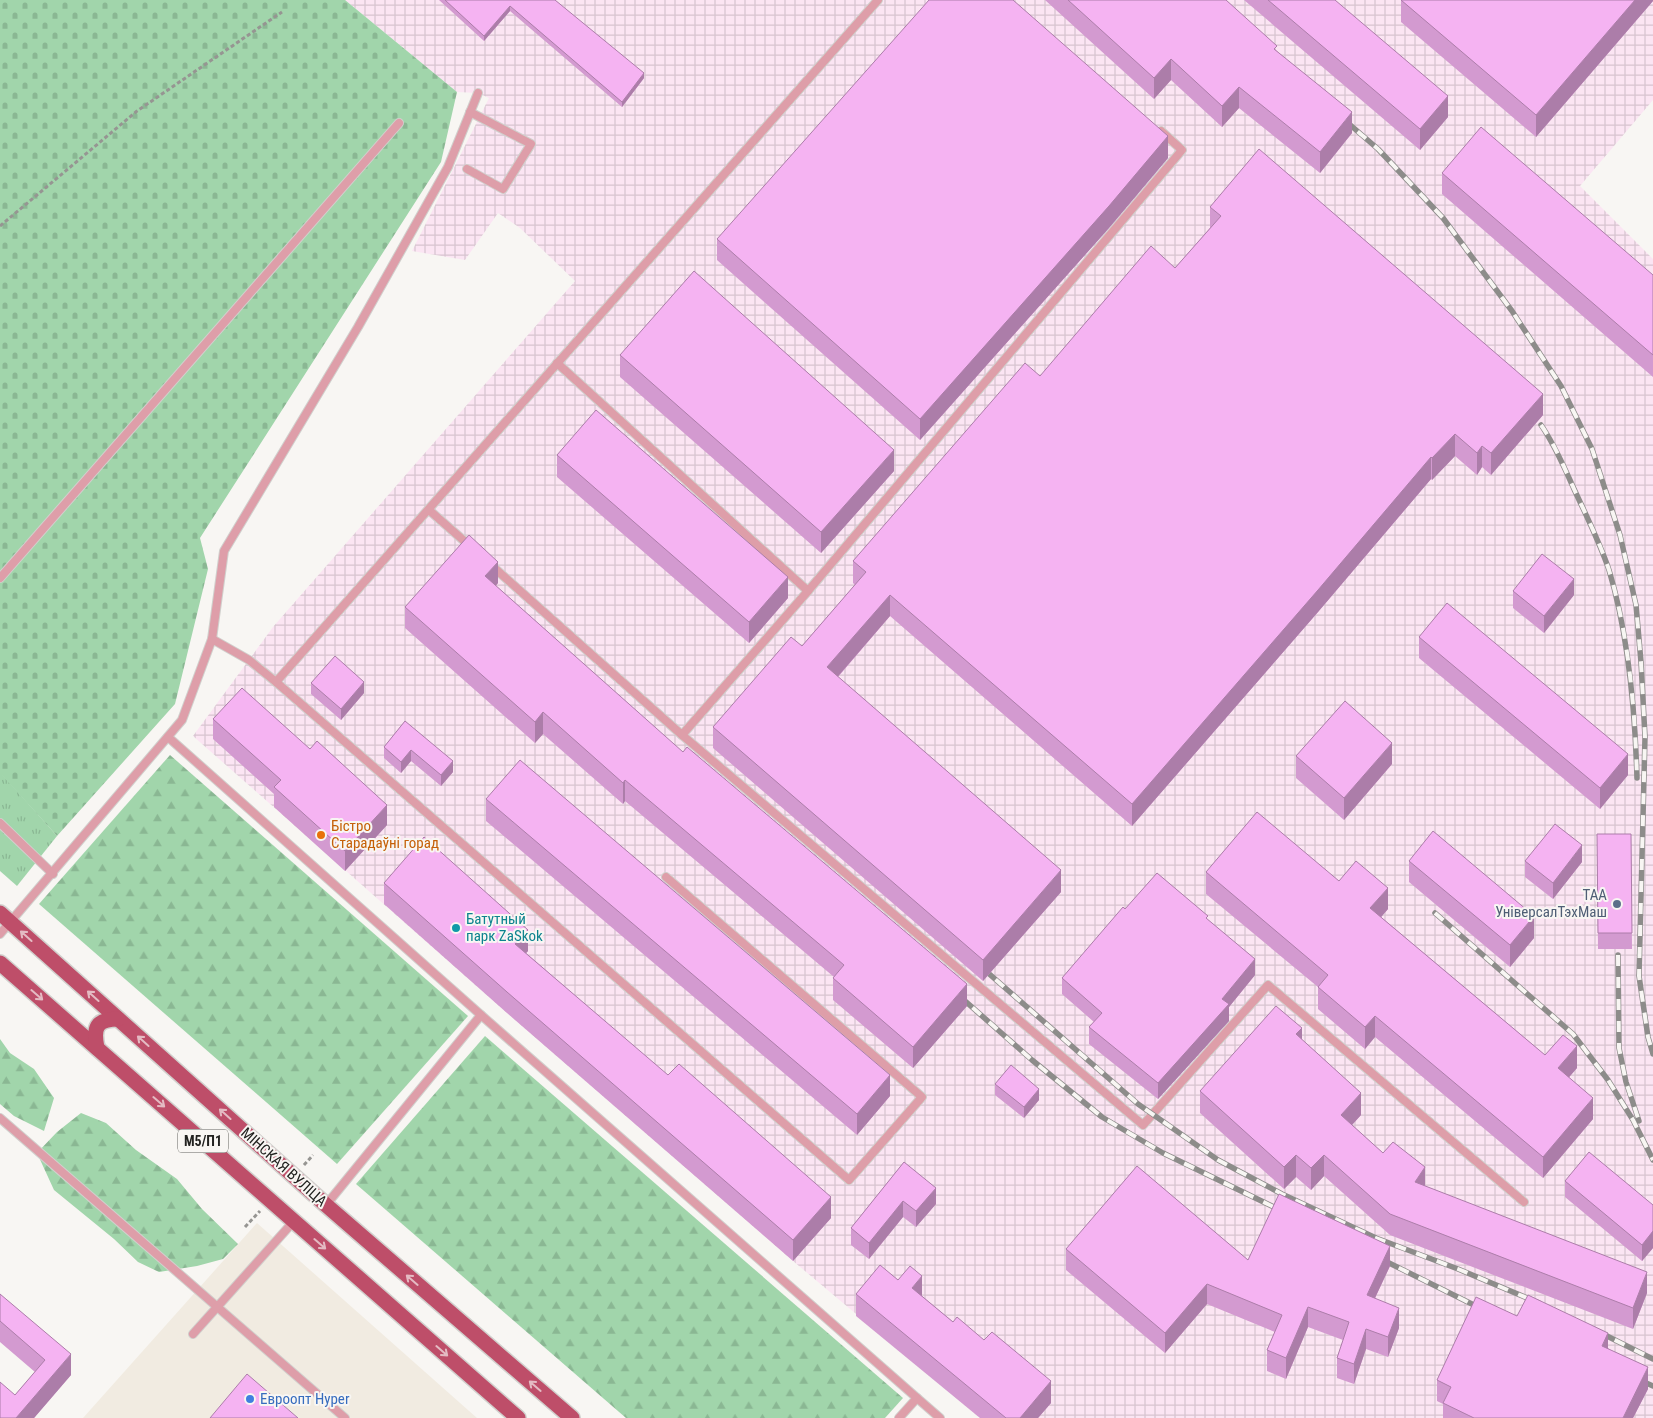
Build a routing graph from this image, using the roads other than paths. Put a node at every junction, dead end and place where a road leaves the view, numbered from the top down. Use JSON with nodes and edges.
{"nodes":[{"id":1,"x":878,"y":0,"type":"edge"},
{"id":2,"x":478,"y":92,"type":"dead end"},
{"id":3,"x":470,"y":112,"type":"junction"},
{"id":4,"x":398,"y":123,"type":"dead end"},
{"id":5,"x":1153,"y":124,"type":"edge"},
{"id":6,"x":468,"y":169,"type":"dead end"},
{"id":7,"x":557,"y":363,"type":"junction"},
{"id":8,"x":429,"y":510,"type":"junction"},
{"id":9,"x":481,"y":556,"type":"edge"},
{"id":10,"x":488,"y":563,"type":"edge"},
{"id":11,"x":0,"y":578,"type":"edge"},
{"id":12,"x":808,"y":591,"type":"junction"},
{"id":13,"x":212,"y":639,"type":"junction"},
{"id":14,"x":276,"y":682,"type":"junction"},
{"id":15,"x":682,"y":736,"type":"junction"},
{"id":16,"x":168,"y":737,"type":"junction"},
{"id":17,"x":0,"y":823,"type":"edge"},
{"id":18,"x":52,"y":874,"type":"junction"},
{"id":19,"x":666,"y":876,"type":"dead end"},
{"id":20,"x":5,"y":918,"type":"edge"},
{"id":21,"x":0,"y":934,"type":"edge"},
{"id":22,"x":0,"y":963,"type":"edge"},
{"id":23,"x":481,"y":1015,"type":"junction"},
{"id":24,"x":118,"y":1019,"type":"junction"},
{"id":25,"x":97,"y":1048,"type":"junction"},
{"id":26,"x":0,"y":1118,"type":"edge"},
{"id":27,"x":1524,"y":1202,"type":"dead end"},
{"id":28,"x":326,"y":1204,"type":"junction"},
{"id":29,"x":294,"y":1221,"type":"junction"},
{"id":30,"x":217,"y":1307,"type":"junction"},
{"id":31,"x":193,"y":1334,"type":"dead end"},
{"id":32,"x":917,"y":1398,"type":"junction"},
{"id":33,"x":344,"y":1418,"type":"edge"},
{"id":34,"x":518,"y":1418,"type":"edge"},
{"id":35,"x":572,"y":1418,"type":"edge"},
{"id":36,"x":899,"y":1418,"type":"edge"},
{"id":37,"x":940,"y":1418,"type":"edge"}],
"edges":[{"from":1,"to":7,"type":"lane"},
{"from":2,"to":3,"type":"lane"},
{"from":3,"to":6,"type":"lane"},
{"from":3,"to":13,"type":"lane"},
{"from":4,"to":11,"type":"lane"},
{"from":5,"to":12,"type":"lane"},
{"from":7,"to":8,"type":"lane"},
{"from":7,"to":12,"type":"lane"},
{"from":8,"to":9,"type":"lane"},
{"from":8,"to":14,"type":"lane"},
{"from":10,"to":15,"type":"lane"},
{"from":12,"to":15,"type":"lane"},
{"from":13,"to":14,"type":"lane"},
{"from":13,"to":16,"type":"lane"},
{"from":14,"to":19,"type":"lane"},
{"from":15,"to":27,"type":"lane"},
{"from":16,"to":18,"type":"lane"},
{"from":16,"to":23,"type":"lane"},
{"from":17,"to":18,"type":"lane"},
{"from":18,"to":20,"type":"lane"},
{"from":20,"to":21,"type":"lane"},
{"from":24,"to":20,"type":"main road","name":"МІНСКАЯ ВУЛІЦА","number":"М5/П1","one_way":true},
{"from":22,"to":25,"type":"main road","number":"М5/П1","one_way":true},
{"from":23,"to":28,"type":"lane"},
{"from":23,"to":32,"type":"lane"},
{"from":24,"to":25,"type":"main road"},
{"from":28,"to":24,"type":"main road","name":"МІНСКАЯ ВУЛІЦА","number":"М5/П1","one_way":true},
{"from":25,"to":29,"type":"main road","number":"М5/П1","one_way":true},
{"from":26,"to":30,"type":"lane"},
{"from":35,"to":28,"type":"main road","name":"МІНСКАЯ ВУЛІЦА","number":"М5/П1","one_way":true},
{"from":29,"to":30,"type":"lane"},
{"from":29,"to":34,"type":"main road","number":"М5/П1","one_way":true},
{"from":30,"to":31,"type":"lane"},
{"from":30,"to":33,"type":"lane"},
{"from":32,"to":36,"type":"lane"},
{"from":32,"to":37,"type":"lane"}]}
